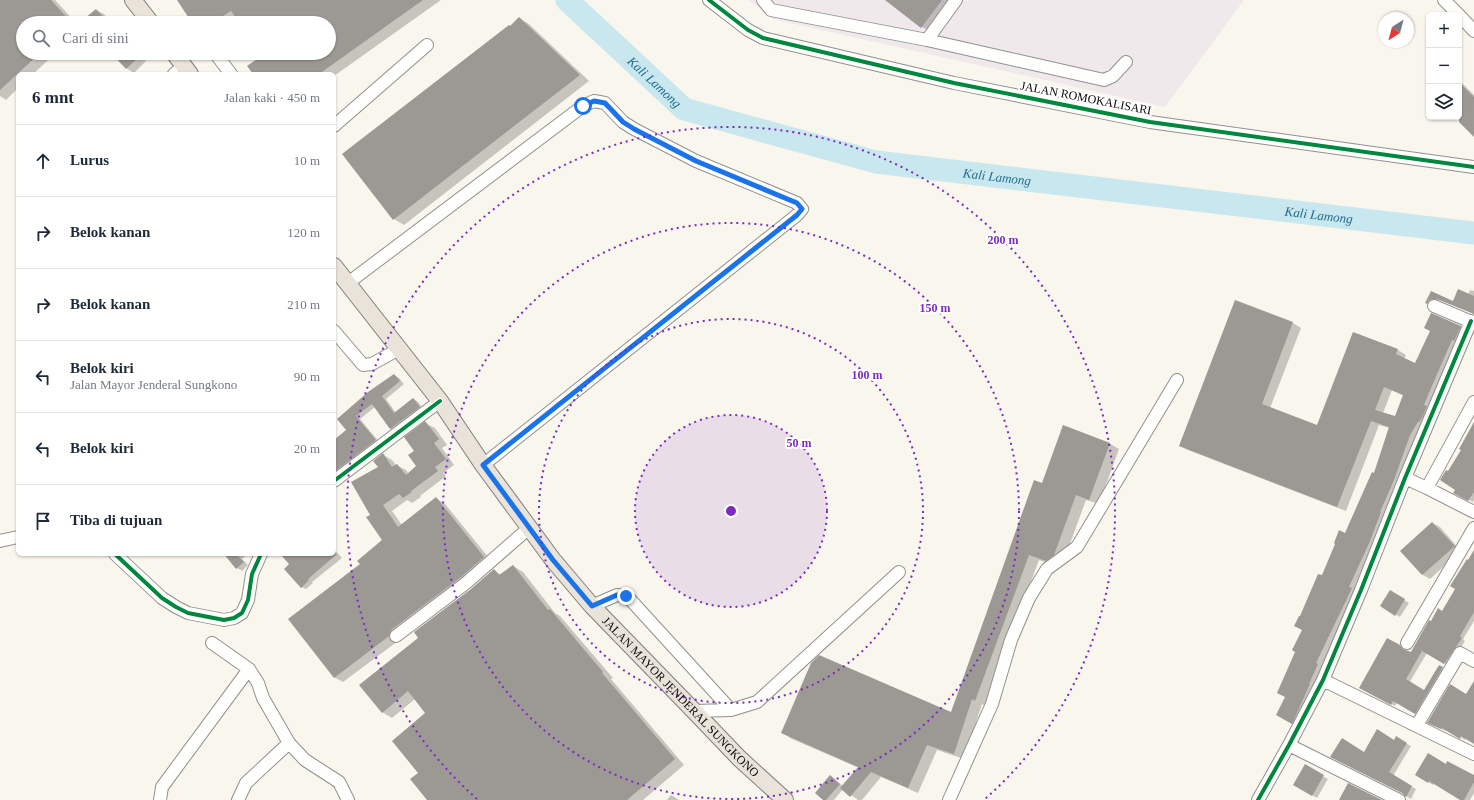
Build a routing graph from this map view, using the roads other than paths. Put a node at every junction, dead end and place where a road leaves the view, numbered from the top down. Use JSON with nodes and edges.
{"nodes":[{"id":1,"x":133,"y":0,"type":"edge"},
{"id":2,"x":709,"y":0,"type":"edge"},
{"id":3,"x":763,"y":0,"type":"edge"},
{"id":4,"x":956,"y":0,"type":"edge"},
{"id":5,"x":1444,"y":0,"type":"edge"},
{"id":6,"x":1456,"y":12,"type":"edge"},
{"id":7,"x":146,"y":16,"type":"edge"},
{"id":8,"x":1462,"y":18,"type":"edge"},
{"id":9,"x":1474,"y":31,"type":"edge"},
{"id":10,"x":927,"y":40,"type":"junction"},
{"id":11,"x":427,"y":45,"type":"dead end"},
{"id":12,"x":177,"y":60,"type":"edge"},
{"id":13,"x":220,"y":60,"type":"edge"},
{"id":14,"x":1126,"y":62,"type":"dead end"},
{"id":15,"x":182,"y":71,"type":"edge"},
{"id":16,"x":229,"y":72,"type":"edge"},
{"id":17,"x":336,"y":124,"type":"edge"},
{"id":18,"x":1473,"y":166,"type":"edge"},
{"id":19,"x":336,"y":268,"type":"edge"},
{"id":20,"x":348,"y":283,"type":"junction"},
{"id":21,"x":1434,"y":306,"type":"dead end"},
{"id":22,"x":1473,"y":322,"type":"edge"},
{"id":23,"x":336,"y":333,"type":"edge"},
{"id":24,"x":399,"y":349,"type":"junction"},
{"id":25,"x":1177,"y":380,"type":"dead end"},
{"id":26,"x":440,"y":401,"type":"junction"},
{"id":27,"x":1474,"y":402,"type":"edge"},
{"id":28,"x":483,"y":465,"type":"junction"},
{"id":29,"x":1405,"y":478,"type":"junction"},
{"id":30,"x":336,"y":479,"type":"edge"},
{"id":31,"x":1427,"y":488,"type":"junction"},
{"id":32,"x":1473,"y":510,"type":"edge"},
{"id":33,"x":529,"y":528,"type":"junction"},
{"id":34,"x":1474,"y":528,"type":"edge"},
{"id":35,"x":16,"y":537,"type":"edge"},
{"id":36,"x":0,"y":541,"type":"edge"},
{"id":37,"x":117,"y":556,"type":"edge"},
{"id":38,"x":260,"y":556,"type":"edge"},
{"id":39,"x":899,"y":572,"type":"dead end"},
{"id":40,"x":592,"y":606,"type":"junction"},
{"id":41,"x":396,"y":636,"type":"dead end"},
{"id":42,"x":212,"y":643,"type":"dead end"},
{"id":43,"x":1407,"y":643,"type":"dead end"},
{"id":44,"x":1474,"y":661,"type":"edge"},
{"id":45,"x":249,"y":669,"type":"junction"},
{"id":46,"x":1323,"y":680,"type":"junction"},
{"id":47,"x":731,"y":710,"type":"junction"},
{"id":48,"x":694,"y":711,"type":"junction"},
{"id":49,"x":1417,"y":725,"type":"junction"},
{"id":50,"x":289,"y":743,"type":"junction"},
{"id":51,"x":1289,"y":745,"type":"junction"},
{"id":52,"x":1474,"y":754,"type":"edge"},
{"id":53,"x":1261,"y":799,"type":"edge"},
{"id":54,"x":160,"y":800,"type":"edge"},
{"id":55,"x":238,"y":800,"type":"edge"},
{"id":56,"x":348,"y":800,"type":"edge"},
{"id":57,"x":785,"y":800,"type":"edge"},
{"id":58,"x":949,"y":800,"type":"edge"},
{"id":59,"x":1399,"y":800,"type":"edge"}],
"edges":[{"from":1,"to":7,"type":"main road"},
{"from":2,"to":18,"type":"street","name":"JALAN ROMOKALISARI"},
{"from":3,"to":10,"type":"street"},
{"from":4,"to":10,"type":"street"},
{"from":5,"to":6,"type":"street"},
{"from":8,"to":9,"type":"street"},
{"from":10,"to":14,"type":"street"},
{"from":11,"to":17,"type":"street"},
{"from":12,"to":15,"type":"main road"},
{"from":13,"to":16,"type":"street"},
{"from":19,"to":20,"type":"main road","name":"JALAN MAYOR JENDERAL SUNGKONO"},
{"from":20,"to":24,"type":"main road","name":"JALAN MAYOR JENDERAL SUNGKONO"},
{"from":20,"to":28,"type":"street"},
{"from":21,"to":22,"type":"street"},
{"from":22,"to":29,"type":"street"},
{"from":23,"to":24,"type":"street"},
{"from":24,"to":26,"type":"main road","name":"JALAN MAYOR JENDERAL SUNGKONO"},
{"from":25,"to":58,"type":"street"},
{"from":26,"to":28,"type":"main road","name":"JALAN MAYOR JENDERAL SUNGKONO"},
{"from":26,"to":30,"type":"street"},
{"from":27,"to":31,"type":"street"},
{"from":28,"to":33,"type":"main road","name":"JALAN MAYOR JENDERAL SUNGKONO"},
{"from":29,"to":31,"type":"street"},
{"from":29,"to":46,"type":"street"},
{"from":31,"to":32,"type":"street"},
{"from":33,"to":40,"type":"main road","name":"JALAN MAYOR JENDERAL SUNGKONO"},
{"from":33,"to":41,"type":"street"},
{"from":34,"to":43,"type":"street"},
{"from":35,"to":36,"type":"street"},
{"from":37,"to":38,"type":"street"},
{"from":39,"to":47,"type":"street"},
{"from":40,"to":47,"type":"street"},
{"from":40,"to":48,"type":"main road","name":"JALAN MAYOR JENDERAL SUNGKONO"},
{"from":42,"to":45,"type":"street"},
{"from":44,"to":49,"type":"street"},
{"from":45,"to":50,"type":"street"},
{"from":45,"to":54,"type":"street"},
{"from":46,"to":49,"type":"street"},
{"from":46,"to":51,"type":"street"},
{"from":47,"to":48,"type":"street"},
{"from":48,"to":57,"type":"main road","name":"JALAN MAYOR JENDERAL SUNGKONO"},
{"from":49,"to":52,"type":"street"},
{"from":50,"to":55,"type":"street"},
{"from":50,"to":56,"type":"street"},
{"from":51,"to":53,"type":"street"},
{"from":51,"to":59,"type":"street"}]}
